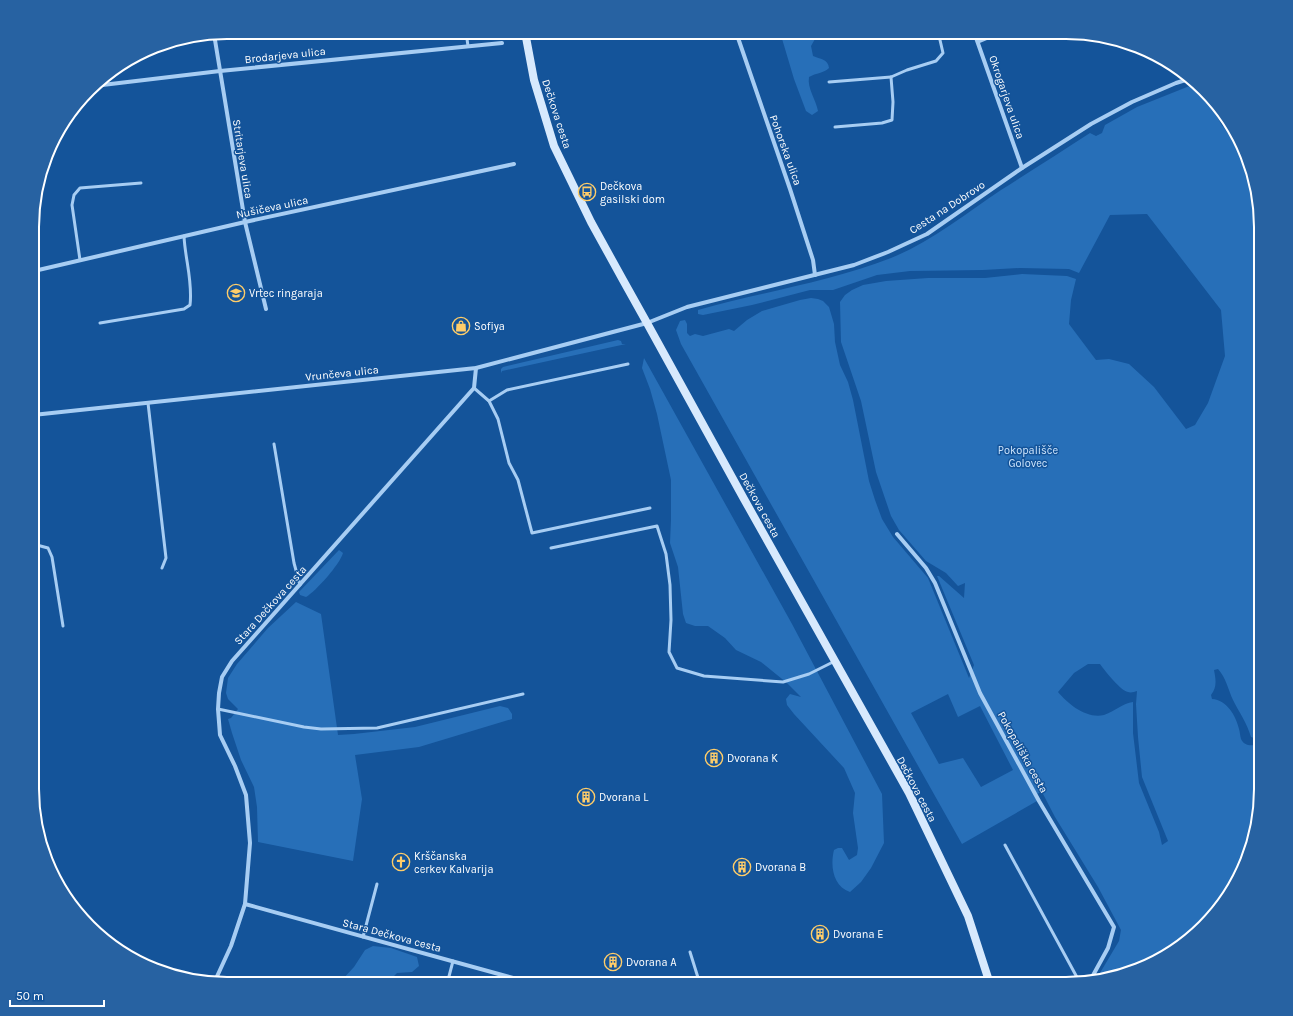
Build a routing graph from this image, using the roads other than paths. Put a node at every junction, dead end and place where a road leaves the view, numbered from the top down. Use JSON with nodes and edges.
{"nodes":[{"id":1,"x":215,"y":39,"type":"edge"},
{"id":2,"x":467,"y":39,"type":"edge"},
{"id":3,"x":526,"y":39,"type":"edge"},
{"id":4,"x":738,"y":39,"type":"edge"},
{"id":5,"x":940,"y":39,"type":"edge"},
{"id":6,"x":977,"y":39,"type":"edge"},
{"id":7,"x":985,"y":39,"type":"edge"},
{"id":8,"x":502,"y":42,"type":"dead end"},
{"id":9,"x":978,"y":42,"type":"junction"},
{"id":10,"x":468,"y":46,"type":"junction"},
{"id":11,"x":220,"y":71,"type":"junction"},
{"id":12,"x":891,"y":77,"type":"junction"},
{"id":13,"x":1184,"y":81,"type":"edge"},
{"id":14,"x":829,"y":82,"type":"dead end"},
{"id":15,"x":104,"y":85,"type":"edge"},
{"id":16,"x":835,"y":127,"type":"dead end"},
{"id":17,"x":514,"y":164,"type":"dead end"},
{"id":18,"x":1022,"y":168,"type":"junction"},
{"id":19,"x":141,"y":183,"type":"dead end"},
{"id":20,"x":244,"y":222,"type":"junction"},
{"id":21,"x":184,"y":236,"type":"junction"},
{"id":22,"x":80,"y":260,"type":"junction"},
{"id":23,"x":39,"y":270,"type":"edge"},
{"id":24,"x":815,"y":275,"type":"junction"},
{"id":25,"x":266,"y":309,"type":"dead end"},
{"id":26,"x":100,"y":323,"type":"dead end"},
{"id":27,"x":648,"y":323,"type":"junction"},
{"id":28,"x":628,"y":364,"type":"dead end"},
{"id":29,"x":476,"y":368,"type":"junction"},
{"id":30,"x":474,"y":388,"type":"junction"},
{"id":31,"x":489,"y":401,"type":"junction"},
{"id":32,"x":148,"y":403,"type":"junction"},
{"id":33,"x":39,"y":414,"type":"edge"},
{"id":34,"x":274,"y":444,"type":"dead end"},
{"id":35,"x":650,"y":508,"type":"dead end"},
{"id":36,"x":897,"y":534,"type":"dead end"},
{"id":37,"x":39,"y":546,"type":"edge"},
{"id":38,"x":551,"y":548,"type":"dead end"},
{"id":39,"x":162,"y":568,"type":"dead end"},
{"id":40,"x":300,"y":585,"type":"junction"},
{"id":41,"x":63,"y":626,"type":"dead end"},
{"id":42,"x":834,"y":661,"type":"junction"},
{"id":43,"x":524,"y":694,"type":"dead end"},
{"id":44,"x":218,"y":710,"type":"junction"},
{"id":45,"x":1005,"y":845,"type":"dead end"},
{"id":46,"x":377,"y":884,"type":"dead end"},
{"id":47,"x":245,"y":904,"type":"junction"},
{"id":48,"x":363,"y":937,"type":"junction"},
{"id":49,"x":690,"y":952,"type":"dead end"},
{"id":50,"x":453,"y":961,"type":"junction"},
{"id":51,"x":1093,"y":975,"type":"edge"},
{"id":52,"x":217,"y":977,"type":"edge"},
{"id":53,"x":449,"y":977,"type":"edge"},
{"id":54,"x":509,"y":977,"type":"edge"},
{"id":55,"x":698,"y":977,"type":"edge"},
{"id":56,"x":989,"y":977,"type":"edge"},
{"id":57,"x":1076,"y":977,"type":"edge"}],
"edges":[{"from":1,"to":11,"type":"street","name":"Stritarjeva ulica"},
{"from":2,"to":10,"type":"lane"},
{"from":3,"to":27,"type":"street","name":"Dečkova cesta"},
{"from":4,"to":24,"type":"street","name":"Pohorska ulica"},
{"from":5,"to":12,"type":"lane"},
{"from":6,"to":9,"type":"street","name":"Okrogarjeva ulica"},
{"from":7,"to":9,"type":"lane"},
{"from":8,"to":10,"type":"street","name":"Brodarjeva ulica"},
{"from":9,"to":18,"type":"street","name":"Okrogarjeva ulica"},
{"from":10,"to":11,"type":"street","name":"Brodarjeva ulica"},
{"from":11,"to":15,"type":"street","name":"Brodarjeva ulica"},
{"from":11,"to":20,"type":"street","name":"Stritarjeva ulica"},
{"from":12,"to":14,"type":"lane"},
{"from":12,"to":16,"type":"lane"},
{"from":13,"to":18,"type":"street","name":"Cesta na Dobrovo"},
{"from":17,"to":20,"type":"street","name":"Nušičeva ulica"},
{"from":18,"to":24,"type":"street","name":"Cesta na Dobrovo"},
{"from":19,"to":22,"type":"lane"},
{"from":20,"to":21,"type":"street","name":"Nušičeva ulica"},
{"from":20,"to":25,"type":"street","name":"Stritarjeva ulica"},
{"from":21,"to":22,"type":"street","name":"Nušičeva ulica"},
{"from":21,"to":26,"type":"lane"},
{"from":22,"to":23,"type":"street","name":"Nušičeva ulica"},
{"from":24,"to":27,"type":"street","name":"Cesta na Dobrovo"},
{"from":27,"to":29,"type":"street","name":"Vrunčeva ulica"},
{"from":27,"to":42,"type":"street","name":"Dečkova cesta"},
{"from":28,"to":31,"type":"lane"},
{"from":29,"to":30,"type":"street"},
{"from":29,"to":32,"type":"street","name":"Vrunčeva ulica"},
{"from":30,"to":31,"type":"lane"},
{"from":30,"to":40,"type":"street","name":"Stara Dečkova cesta"},
{"from":31,"to":35,"type":"lane"},
{"from":32,"to":33,"type":"street","name":"Vrunčeva ulica"},
{"from":32,"to":39,"type":"lane"},
{"from":34,"to":40,"type":"lane"},
{"from":36,"to":51,"type":"street","name":"Pokopališka cesta"},
{"from":37,"to":41,"type":"lane"},
{"from":38,"to":42,"type":"lane"},
{"from":40,"to":44,"type":"street","name":"Stara Dečkova cesta"},
{"from":42,"to":56,"type":"street","name":"Dečkova cesta"},
{"from":43,"to":44,"type":"lane"},
{"from":44,"to":47,"type":"street","name":"Stara Dečkova cesta"},
{"from":45,"to":57,"type":"lane"},
{"from":46,"to":48,"type":"lane"},
{"from":47,"to":48,"type":"street","name":"Stara Dečkova cesta"},
{"from":47,"to":52,"type":"street","name":"Stara Dečkova cesta"},
{"from":48,"to":50,"type":"street","name":"Stara Dečkova cesta"},
{"from":49,"to":55,"type":"lane"},
{"from":50,"to":53,"type":"lane"},
{"from":50,"to":54,"type":"street","name":"Stara Dečkova cesta"}]}
